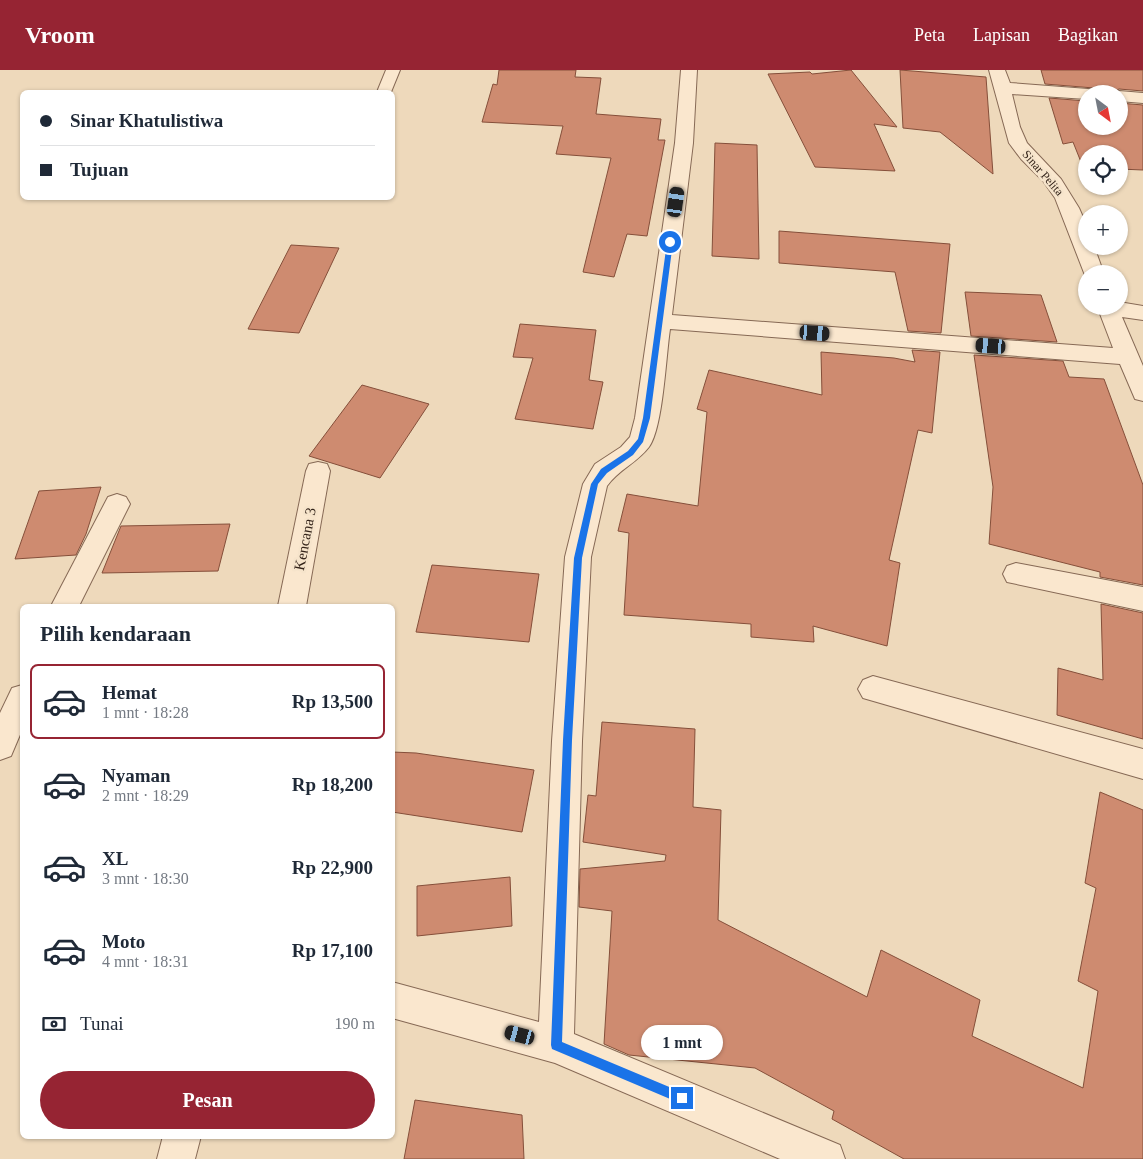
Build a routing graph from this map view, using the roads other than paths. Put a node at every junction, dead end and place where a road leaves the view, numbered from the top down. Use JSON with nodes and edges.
{"nodes":[{"id":1,"x":393,"y":70,"type":"edge"},
{"id":2,"x":689,"y":70,"type":"edge"},
{"id":3,"x":997,"y":70,"type":"edge"},
{"id":4,"x":1004,"y":88,"type":"junction"},
{"id":5,"x":385,"y":90,"type":"edge"},
{"id":6,"x":1078,"y":93,"type":"edge"},
{"id":7,"x":1128,"y":97,"type":"edge"},
{"id":8,"x":1143,"y":98,"type":"edge"},
{"id":9,"x":1091,"y":265,"type":"edge"},
{"id":10,"x":1128,"y":310,"type":"edge"},
{"id":11,"x":1143,"y":313,"type":"edge"},
{"id":12,"x":1110,"y":315,"type":"edge"},
{"id":13,"x":659,"y":321,"type":"junction"},
{"id":14,"x":1128,"y":356,"type":"junction"},
{"id":15,"x":1143,"y":393,"type":"edge"},
{"id":16,"x":318,"y":471,"type":"dead end"},
{"id":17,"x":117,"y":504,"type":"dead end"},
{"id":18,"x":1016,"y":574,"type":"dead end"},
{"id":19,"x":1143,"y":599,"type":"edge"},
{"id":20,"x":66,"y":604,"type":"edge"},
{"id":21,"x":292,"y":604,"type":"edge"},
{"id":22,"x":873,"y":689,"type":"dead end"},
{"id":23,"x":20,"y":702,"type":"edge"},
{"id":24,"x":0,"y":746,"type":"edge"},
{"id":25,"x":1143,"y":764,"type":"edge"},
{"id":26,"x":395,"y":1001,"type":"edge"},
{"id":27,"x":556,"y":1045,"type":"junction"},
{"id":28,"x":181,"y":1139,"type":"edge"},
{"id":29,"x":176,"y":1159,"type":"edge"},
{"id":30,"x":826,"y":1159,"type":"edge"}],
"edges":[{"from":1,"to":5,"type":"lane"},
{"from":2,"to":13,"type":"street"},
{"from":3,"to":4,"type":"street","name":"Sinar Pelita"},
{"from":4,"to":6,"type":"street"},
{"from":4,"to":9,"type":"street","name":"Sinar Pelita"},
{"from":7,"to":8,"type":"street"},
{"from":10,"to":11,"type":"street"},
{"from":12,"to":14,"type":"street"},
{"from":13,"to":14,"type":"street"},
{"from":13,"to":27,"type":"street"},
{"from":14,"to":15,"type":"street"},
{"from":16,"to":21,"type":"street","name":"Kencana 3"},
{"from":17,"to":20,"type":"street"},
{"from":18,"to":19,"type":"street"},
{"from":22,"to":25,"type":"street"},
{"from":23,"to":24,"type":"street"},
{"from":26,"to":27,"type":"street"},
{"from":27,"to":30,"type":"street"},
{"from":28,"to":29,"type":"street"}]}
